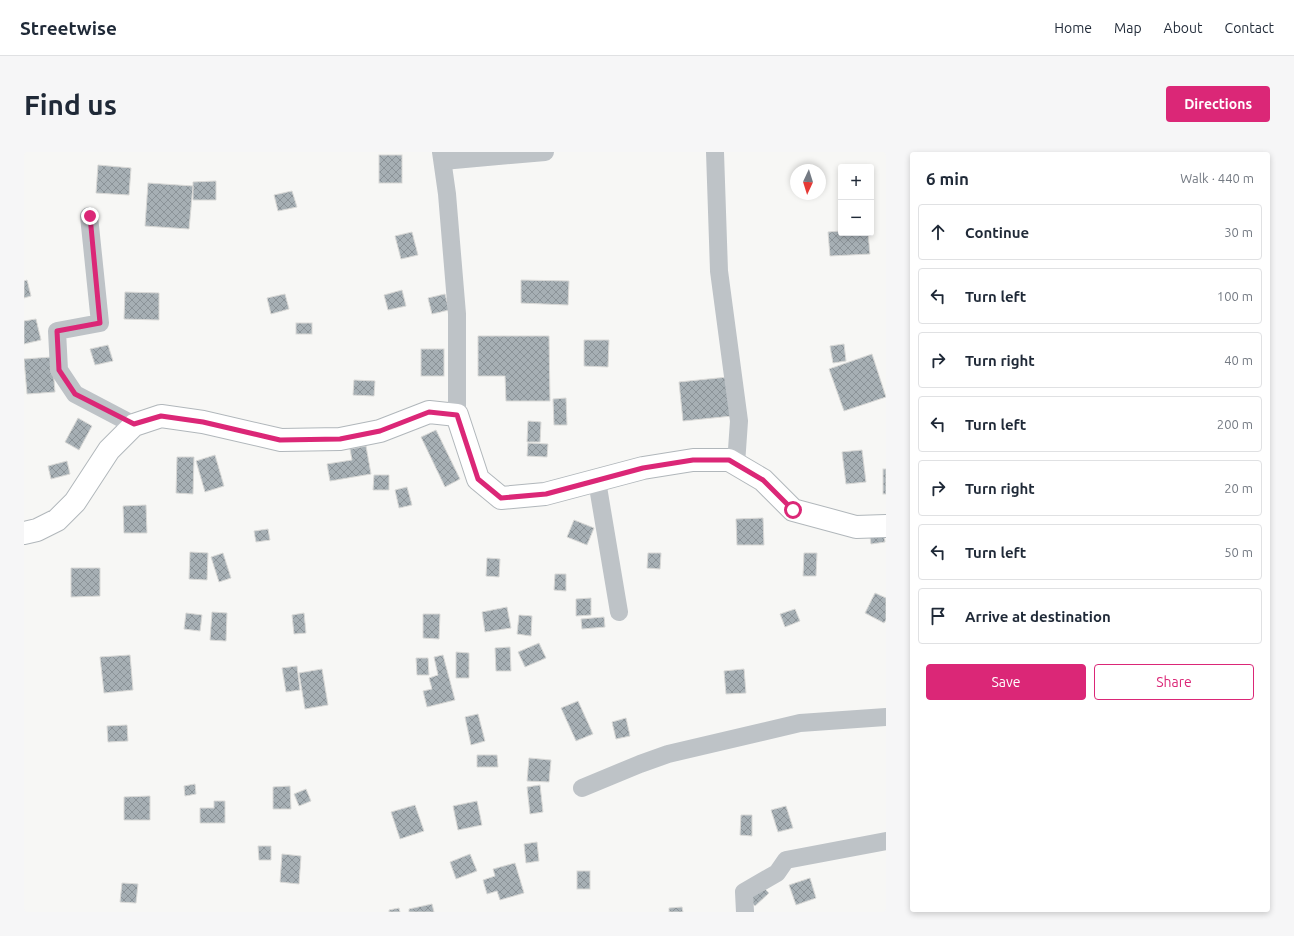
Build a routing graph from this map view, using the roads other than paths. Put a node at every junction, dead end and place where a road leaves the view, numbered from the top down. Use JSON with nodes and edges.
{"nodes":[{"id":1,"x":545,"y":152,"type":"edge"},
{"id":2,"x":715,"y":152,"type":"edge"},
{"id":3,"x":442,"y":157,"type":"edge"},
{"id":4,"x":90,"y":216,"type":"dead end"},
{"id":5,"x":457,"y":415,"type":"junction"},
{"id":6,"x":134,"y":424,"type":"junction"},
{"id":7,"x":736,"y":464,"type":"junction"},
{"id":8,"x":597,"y":481,"type":"junction"},
{"id":9,"x":886,"y":526,"type":"edge"},
{"id":10,"x":24,"y":533,"type":"edge"},
{"id":11,"x":619,"y":612,"type":"dead end"},
{"id":12,"x":886,"y":717,"type":"edge"},
{"id":13,"x":582,"y":788,"type":"dead end"},
{"id":14,"x":886,"y":841,"type":"edge"},
{"id":15,"x":745,"y":912,"type":"edge"}],
"edges":[{"from":1,"to":3,"type":"street"},
{"from":2,"to":7,"type":"street"},
{"from":3,"to":5,"type":"street"},
{"from":4,"to":6,"type":"street"},
{"from":5,"to":6,"type":"street"},
{"from":5,"to":8,"type":"street"},
{"from":6,"to":10,"type":"street"},
{"from":7,"to":8,"type":"street"},
{"from":7,"to":9,"type":"street"},
{"from":8,"to":11,"type":"street"},
{"from":12,"to":13,"type":"street"},
{"from":14,"to":15,"type":"street"}]}
